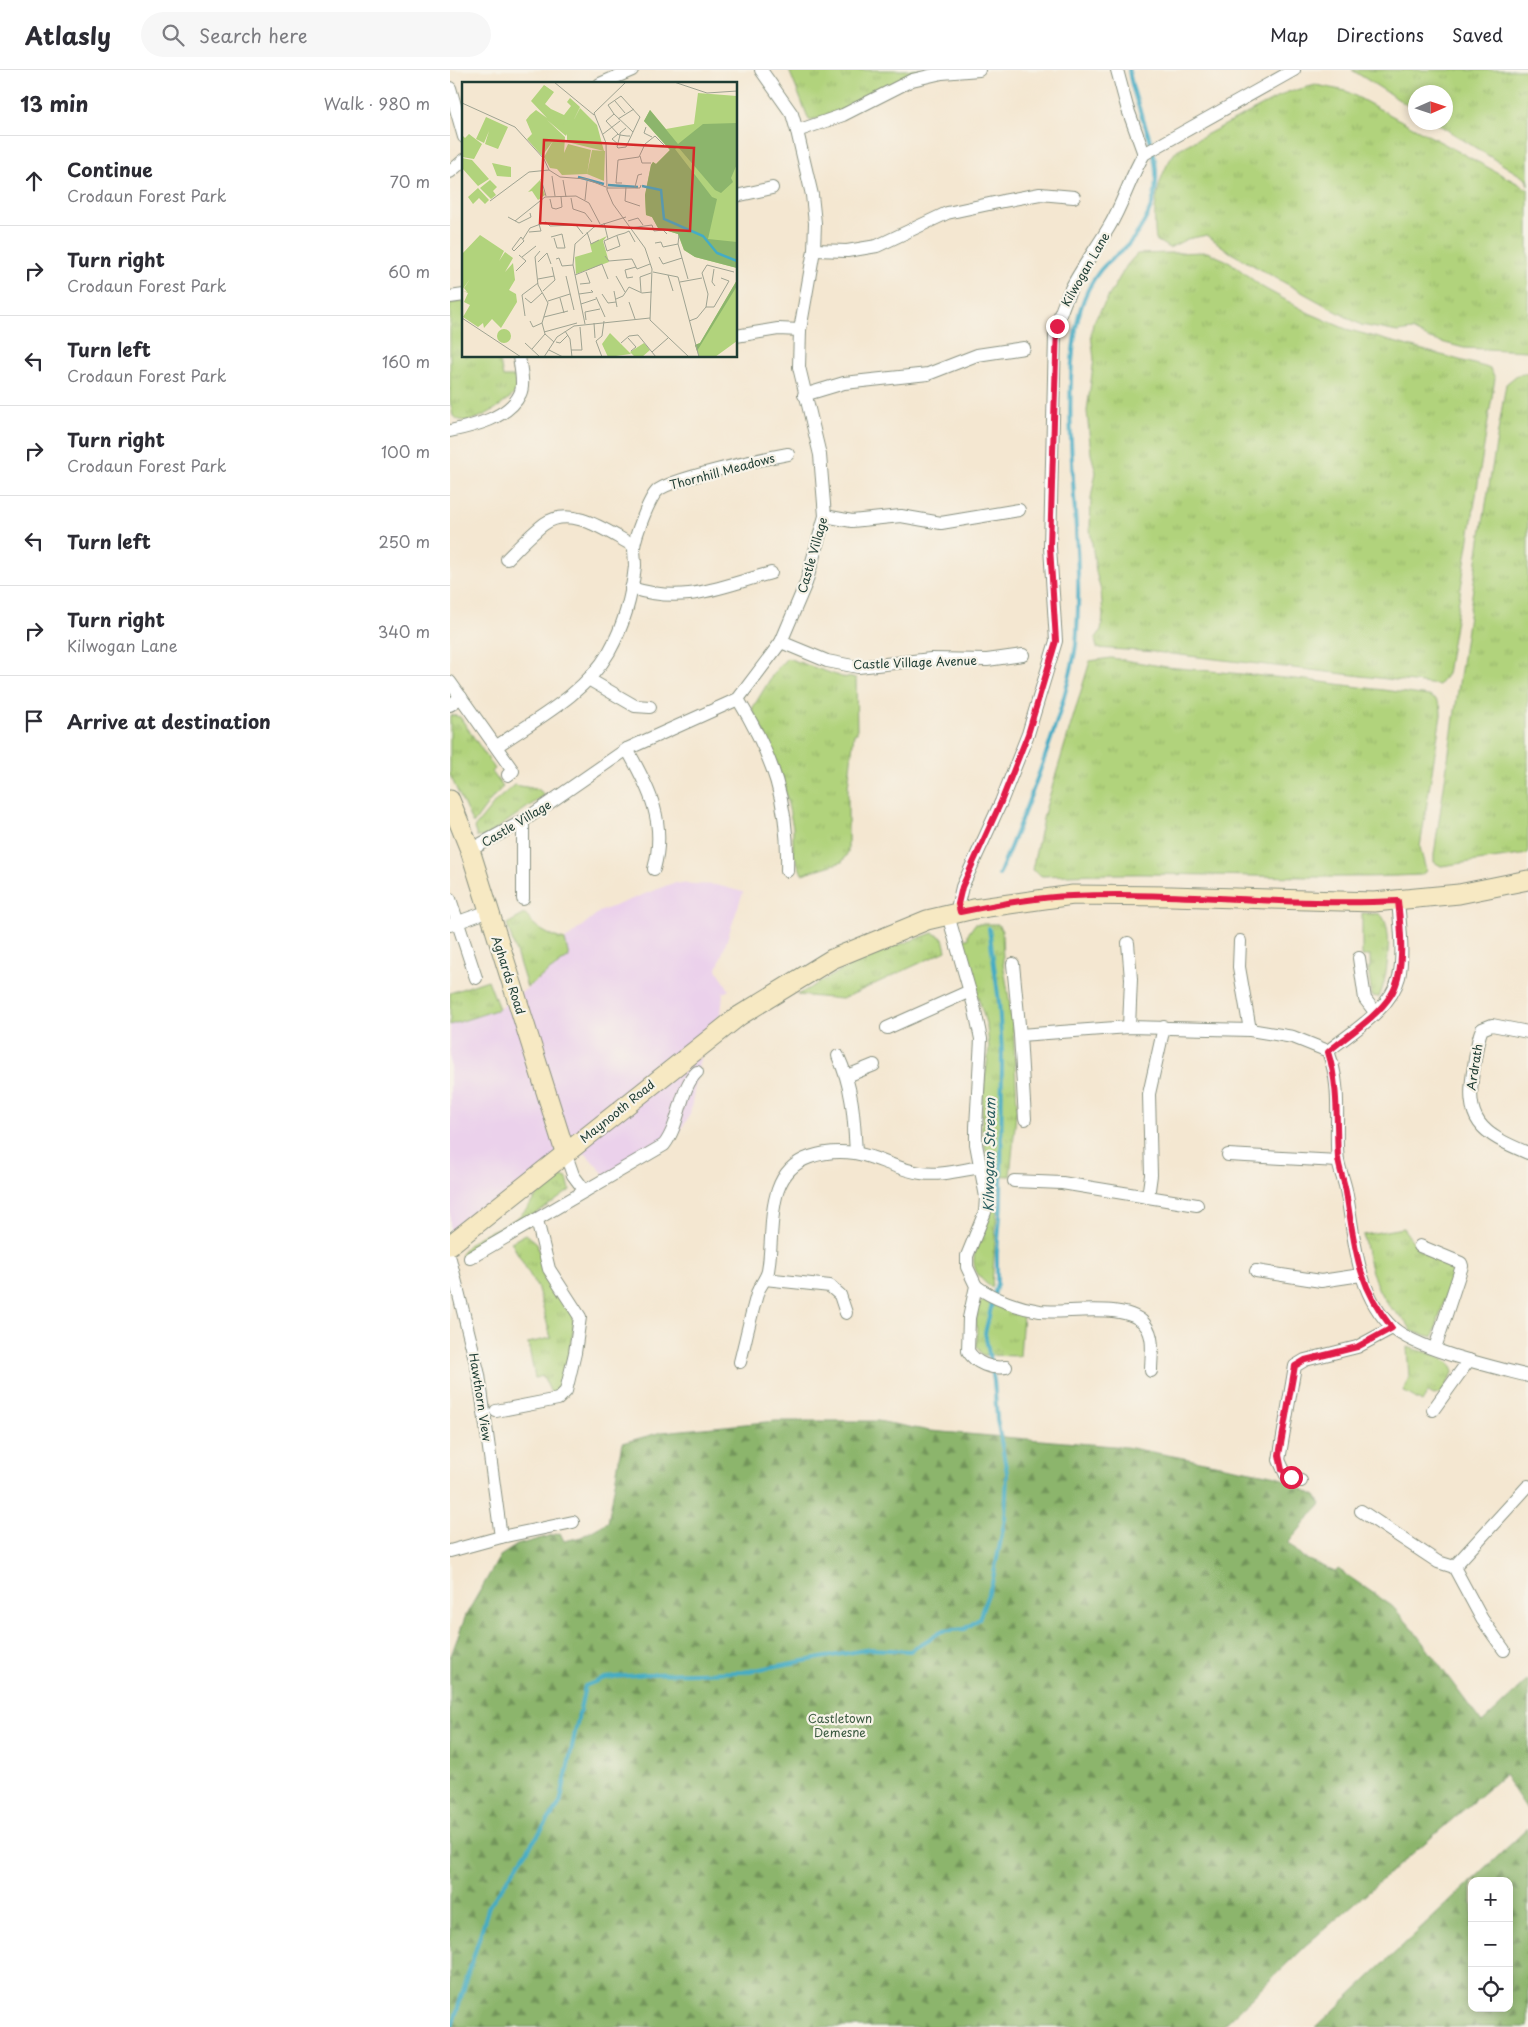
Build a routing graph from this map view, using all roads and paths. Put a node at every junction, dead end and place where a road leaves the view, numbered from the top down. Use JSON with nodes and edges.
{"nodes":[{"id":1,"x":632,"y":70,"type":"edge"},
{"id":2,"x":761,"y":70,"type":"edge"},
{"id":3,"x":979,"y":70,"type":"edge"},
{"id":4,"x":1117,"y":70,"type":"edge"},
{"id":5,"x":1294,"y":70,"type":"edge"},
{"id":6,"x":605,"y":82,"type":"edge"},
{"id":7,"x":450,"y":88,"type":"edge"},
{"id":8,"x":462,"y":130,"type":"edge"},
{"id":9,"x":797,"y":131,"type":"junction"},
{"id":10,"x":1146,"y":153,"type":"junction"},
{"id":11,"x":462,"y":162,"type":"edge"},
{"id":12,"x":450,"y":172,"type":"edge"},
{"id":13,"x":772,"y":188,"type":"dead end"},
{"id":14,"x":738,"y":196,"type":"edge"},
{"id":15,"x":1074,"y":197,"type":"dead end"},
{"id":16,"x":814,"y":250,"type":"junction"},
{"id":17,"x":800,"y":330,"type":"junction"},
{"id":18,"x":738,"y":336,"type":"edge"},
{"id":19,"x":1024,"y":348,"type":"dead end"},
{"id":20,"x":519,"y":358,"type":"edge"},
{"id":21,"x":804,"y":395,"type":"junction"},
{"id":22,"x":450,"y":431,"type":"edge"},
{"id":23,"x":788,"y":454,"type":"dead end"},
{"id":24,"x":1019,"y":510,"type":"dead end"},
{"id":25,"x":825,"y":516,"type":"junction"},
{"id":26,"x":634,"y":546,"type":"junction"},
{"id":27,"x":507,"y":559,"type":"dead end"},
{"id":28,"x":770,"y":572,"type":"dead end"},
{"id":29,"x":631,"y":588,"type":"junction"},
{"id":30,"x":781,"y":642,"type":"junction"},
{"id":31,"x":1023,"y":655,"type":"dead end"},
{"id":32,"x":590,"y":680,"type":"junction"},
{"id":33,"x":450,"y":682,"type":"edge"},
{"id":34,"x":461,"y":697,"type":"junction"},
{"id":35,"x":738,"y":699,"type":"junction"},
{"id":36,"x":450,"y":705,"type":"edge"},
{"id":37,"x":650,"y":707,"type":"dead end"},
{"id":38,"x":497,"y":746,"type":"junction"},
{"id":39,"x":627,"y":749,"type":"junction"},
{"id":40,"x":508,"y":775,"type":"dead end"},
{"id":41,"x":450,"y":800,"type":"edge"},
{"id":42,"x":523,"y":821,"type":"junction"},
{"id":43,"x":470,"y":850,"type":"junction"},
{"id":44,"x":654,"y":868,"type":"dead end"},
{"id":45,"x":787,"y":871,"type":"dead end"},
{"id":46,"x":1528,"y":880,"type":"edge"},
{"id":47,"x":450,"y":899,"type":"edge"},
{"id":48,"x":523,"y":899,"type":"dead end"},
{"id":49,"x":1398,"y":901,"type":"junction"},
{"id":50,"x":489,"y":911,"type":"junction"},
{"id":51,"x":954,"y":914,"type":"junction"},
{"id":52,"x":453,"y":923,"type":"edge"},
{"id":53,"x":1240,"y":941,"type":"dead end"},
{"id":54,"x":1128,"y":943,"type":"dead end"},
{"id":55,"x":1359,"y":958,"type":"dead end"},
{"id":56,"x":1013,"y":964,"type":"dead end"},
{"id":57,"x":476,"y":978,"type":"dead end"},
{"id":58,"x":970,"y":991,"type":"junction"},
{"id":59,"x":1376,"y":1012,"type":"junction"},
{"id":60,"x":1129,"y":1027,"type":"junction"},
{"id":61,"x":1164,"y":1027,"type":"junction"},
{"id":62,"x":887,"y":1028,"type":"dead end"},
{"id":63,"x":1250,"y":1030,"type":"junction"},
{"id":64,"x":1528,"y":1032,"type":"edge"},
{"id":65,"x":1020,"y":1035,"type":"junction"},
{"id":66,"x":1328,"y":1052,"type":"junction"},
{"id":67,"x":838,"y":1056,"type":"dead end"},
{"id":68,"x":874,"y":1065,"type":"dead end"},
{"id":69,"x":697,"y":1072,"type":"dead end"},
{"id":70,"x":847,"y":1076,"type":"junction"},
{"id":71,"x":1025,"y":1119,"type":"dead end"},
{"id":72,"x":566,"y":1152,"type":"junction"},
{"id":73,"x":856,"y":1153,"type":"junction"},
{"id":74,"x":1528,"y":1153,"type":"edge"},
{"id":75,"x":1228,"y":1155,"type":"dead end"},
{"id":76,"x":1338,"y":1160,"type":"junction"},
{"id":77,"x":981,"y":1167,"type":"junction"},
{"id":78,"x":1014,"y":1181,"type":"dead end"},
{"id":79,"x":585,"y":1191,"type":"junction"},
{"id":80,"x":1148,"y":1197,"type":"junction"},
{"id":81,"x":1197,"y":1205,"type":"dead end"},
{"id":82,"x":537,"y":1220,"type":"junction"},
{"id":83,"x":450,"y":1245,"type":"edge"},
{"id":84,"x":1420,"y":1246,"type":"dead end"},
{"id":85,"x":470,"y":1258,"type":"dead end"},
{"id":86,"x":450,"y":1259,"type":"edge"},
{"id":87,"x":1256,"y":1271,"type":"dead end"},
{"id":88,"x":1361,"y":1274,"type":"junction"},
{"id":89,"x":765,"y":1279,"type":"junction"},
{"id":90,"x":976,"y":1286,"type":"junction"},
{"id":91,"x":846,"y":1313,"type":"dead end"},
{"id":92,"x":1392,"y":1328,"type":"junction"},
{"id":93,"x":1435,"y":1348,"type":"junction"},
{"id":94,"x":1468,"y":1360,"type":"junction"},
{"id":95,"x":740,"y":1362,"type":"dead end"},
{"id":96,"x":995,"y":1366,"type":"dead end"},
{"id":97,"x":1151,"y":1371,"type":"dead end"},
{"id":98,"x":1528,"y":1376,"type":"edge"},
{"id":99,"x":496,"y":1410,"type":"dead end"},
{"id":100,"x":1433,"y":1410,"type":"dead end"},
{"id":101,"x":1301,"y":1481,"type":"dead end"},
{"id":102,"x":1528,"y":1486,"type":"edge"},
{"id":103,"x":1361,"y":1512,"type":"dead end"},
{"id":104,"x":573,"y":1522,"type":"dead end"},
{"id":105,"x":502,"y":1537,"type":"junction"},
{"id":106,"x":450,"y":1551,"type":"edge"},
{"id":107,"x":1454,"y":1567,"type":"junction"},
{"id":108,"x":1504,"y":1650,"type":"dead end"}],
"edges":[{"from":1,"to":6,"type":"street"},
{"from":2,"to":9,"type":"street","name":"Castle Village"},
{"from":3,"to":9,"type":"street"},
{"from":4,"to":10,"type":"street"},
{"from":5,"to":10,"type":"street"},
{"from":7,"to":8,"type":"street"},
{"from":9,"to":16,"type":"street","name":"Castle Village"},
{"from":10,"to":51,"type":"street","name":"Kilwogan Lane"},
{"from":11,"to":12,"type":"street"},
{"from":13,"to":14,"type":"street"},
{"from":15,"to":16,"type":"street"},
{"from":16,"to":17,"type":"street","name":"Castle Village"},
{"from":17,"to":18,"type":"street"},
{"from":17,"to":21,"type":"street","name":"Castle Village"},
{"from":19,"to":21,"type":"street"},
{"from":20,"to":22,"type":"street"},
{"from":21,"to":25,"type":"street","name":"Castle Village"},
{"from":23,"to":26,"type":"street","name":"Thornhill Meadows"},
{"from":24,"to":25,"type":"street"},
{"from":25,"to":30,"type":"street","name":"Castle Village"},
{"from":26,"to":27,"type":"street"},
{"from":26,"to":29,"type":"street","name":"Thornhill Meadows"},
{"from":28,"to":29,"type":"street"},
{"from":29,"to":32,"type":"street","name":"Thornhill Meadows"},
{"from":30,"to":31,"type":"street","name":"Castle Village Avenue"},
{"from":30,"to":35,"type":"street","name":"Castle Village"},
{"from":32,"to":37,"type":"street"},
{"from":32,"to":38,"type":"street","name":"Thornhill Meadows"},
{"from":33,"to":34,"type":"street"},
{"from":34,"to":36,"type":"street"},
{"from":34,"to":38,"type":"street"},
{"from":35,"to":39,"type":"street","name":"Castle Village"},
{"from":35,"to":45,"type":"street"},
{"from":38,"to":40,"type":"street"},
{"from":39,"to":42,"type":"street","name":"Castle Village"},
{"from":39,"to":44,"type":"street"},
{"from":41,"to":43,"type":"main road","name":"Aghards Road"},
{"from":42,"to":43,"type":"street","name":"Castle Village"},
{"from":42,"to":48,"type":"street"},
{"from":43,"to":50,"type":"main road","name":"Aghards Road"},
{"from":46,"to":49,"type":"main road","name":"Maynooth Road"},
{"from":47,"to":52,"type":"street"},
{"from":49,"to":51,"type":"main road","name":"Maynooth Road"},
{"from":49,"to":59,"type":"street"},
{"from":50,"to":52,"type":"street"},
{"from":50,"to":72,"type":"main road","name":"Aghards Road"},
{"from":51,"to":58,"type":"street"},
{"from":51,"to":72,"type":"main road","name":"Maynooth Road"},
{"from":52,"to":57,"type":"street"},
{"from":53,"to":63,"type":"street"},
{"from":54,"to":60,"type":"street"},
{"from":55,"to":59,"type":"street"},
{"from":56,"to":65,"type":"street"},
{"from":58,"to":62,"type":"street"},
{"from":58,"to":77,"type":"street"},
{"from":59,"to":66,"type":"street"},
{"from":60,"to":61,"type":"street"},
{"from":60,"to":65,"type":"street"},
{"from":61,"to":63,"type":"street"},
{"from":61,"to":80,"type":"street"},
{"from":63,"to":66,"type":"street"},
{"from":64,"to":74,"type":"street","name":"Ardrath"},
{"from":65,"to":71,"type":"street"},
{"from":66,"to":76,"type":"street"},
{"from":67,"to":70,"type":"street"},
{"from":68,"to":70,"type":"street"},
{"from":69,"to":79,"type":"street"},
{"from":70,"to":73,"type":"street"},
{"from":72,"to":79,"type":"street"},
{"from":72,"to":83,"type":"main road","name":"Maynooth Road"},
{"from":73,"to":77,"type":"street"},
{"from":73,"to":89,"type":"street"},
{"from":75,"to":76,"type":"street"},
{"from":76,"to":88,"type":"street"},
{"from":77,"to":90,"type":"street"},
{"from":78,"to":80,"type":"street"},
{"from":79,"to":82,"type":"street"},
{"from":80,"to":81,"type":"street"},
{"from":82,"to":85,"type":"street"},
{"from":82,"to":99,"type":"street"},
{"from":84,"to":93,"type":"street"},
{"from":86,"to":105,"type":"street","name":"Hawthorn View"},
{"from":87,"to":88,"type":"street"},
{"from":88,"to":92,"type":"street"},
{"from":89,"to":91,"type":"street"},
{"from":89,"to":95,"type":"street"},
{"from":90,"to":96,"type":"street"},
{"from":90,"to":97,"type":"street"},
{"from":92,"to":93,"type":"street"},
{"from":92,"to":101,"type":"street"},
{"from":93,"to":94,"type":"street"},
{"from":94,"to":98,"type":"street"},
{"from":94,"to":100,"type":"street"},
{"from":102,"to":107,"type":"street"},
{"from":103,"to":107,"type":"street"},
{"from":104,"to":105,"type":"street"},
{"from":105,"to":106,"type":"street"},
{"from":107,"to":108,"type":"street"}]}
